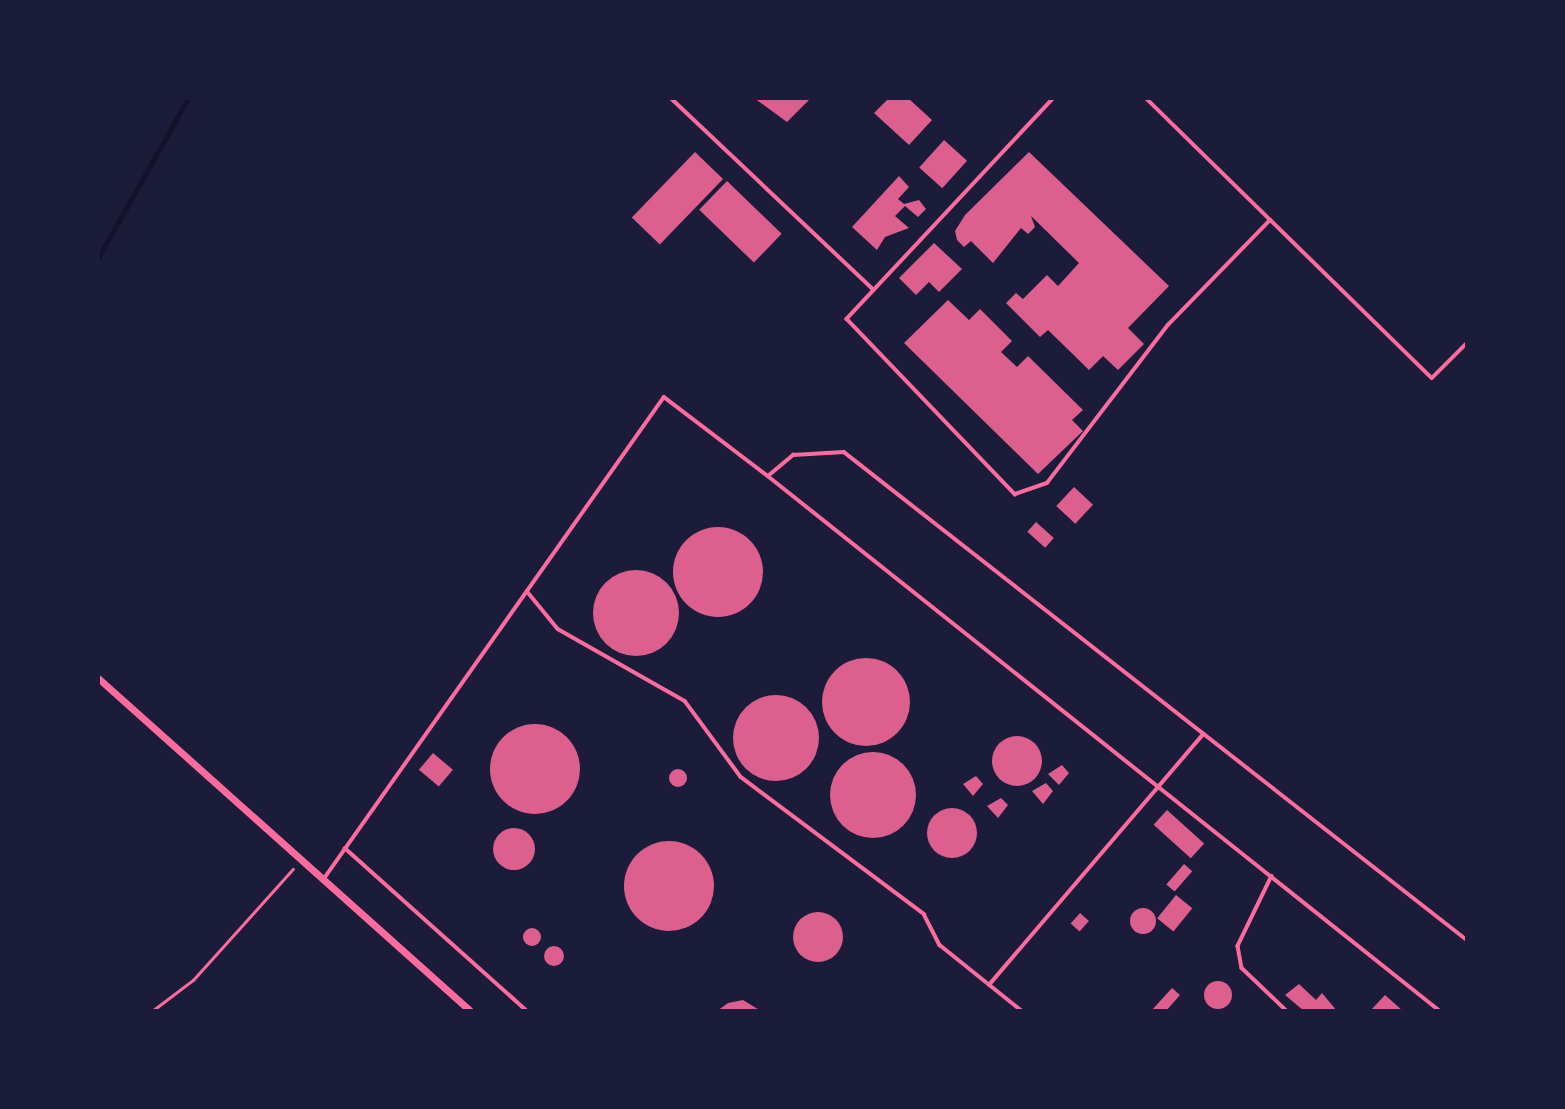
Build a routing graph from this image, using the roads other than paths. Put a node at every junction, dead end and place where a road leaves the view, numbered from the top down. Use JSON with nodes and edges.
{"nodes":[{"id":1,"x":671,"y":98,"type":"edge"},
{"id":2,"x":1054,"y":98,"type":"edge"},
{"id":3,"x":1146,"y":98,"type":"edge"},
{"id":4,"x":1270,"y":220,"type":"junction"},
{"id":5,"x":874,"y":290,"type":"junction"},
{"id":6,"x":1467,"y":343,"type":"edge"},
{"id":7,"x":768,"y":476,"type":"junction"},
{"id":8,"x":527,"y":591,"type":"junction"},
{"id":9,"x":98,"y":678,"type":"edge"},
{"id":10,"x":1203,"y":734,"type":"junction"},
{"id":11,"x":1159,"y":786,"type":"junction"},
{"id":12,"x":345,"y":848,"type":"junction"},
{"id":13,"x":1272,"y":876,"type":"junction"},
{"id":14,"x":322,"y":881,"type":"junction"},
{"id":15,"x":1467,"y":940,"type":"edge"},
{"id":16,"x":989,"y":985,"type":"junction"},
{"id":17,"x":470,"y":1011,"type":"edge"},
{"id":18,"x":527,"y":1011,"type":"edge"},
{"id":19,"x":1022,"y":1011,"type":"edge"},
{"id":20,"x":1287,"y":1011,"type":"edge"},
{"id":21,"x":1440,"y":1011,"type":"edge"}],
"edges":[{"from":1,"to":5,"type":"lane"},
{"from":2,"to":5,"type":"lane"},
{"from":3,"to":4,"type":"lane"},
{"from":4,"to":5,"type":"lane"},
{"from":4,"to":6,"type":"lane"},
{"from":7,"to":8,"type":"lane"},
{"from":7,"to":10,"type":"lane"},
{"from":7,"to":11,"type":"lane"},
{"from":8,"to":12,"type":"lane"},
{"from":8,"to":16,"type":"lane"},
{"from":9,"to":14,"type":"street"},
{"from":10,"to":11,"type":"lane"},
{"from":10,"to":15,"type":"lane"},
{"from":11,"to":13,"type":"lane"},
{"from":11,"to":16,"type":"lane"},
{"from":12,"to":14,"type":"lane"},
{"from":12,"to":18,"type":"lane"},
{"from":13,"to":20,"type":"lane"},
{"from":13,"to":21,"type":"lane"},
{"from":14,"to":17,"type":"street"},
{"from":16,"to":19,"type":"lane"}]}
